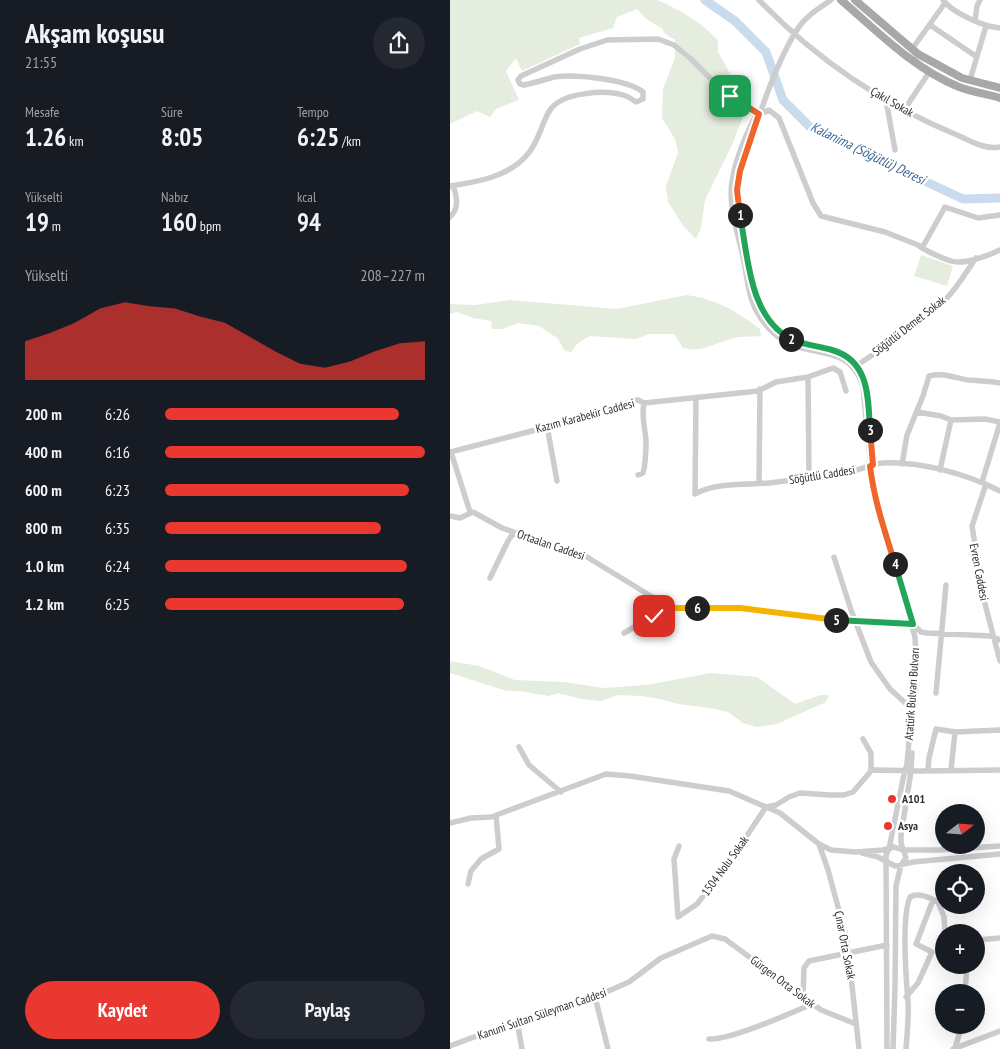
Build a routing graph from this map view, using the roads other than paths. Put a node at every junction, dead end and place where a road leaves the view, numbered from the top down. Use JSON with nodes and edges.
{"nodes":[{"id":1,"x":759,"y":0,"type":"edge"},
{"id":2,"x":832,"y":0,"type":"edge"},
{"id":3,"x":841,"y":0,"type":"edge"},
{"id":4,"x":855,"y":0,"type":"edge"},
{"id":5,"x":980,"y":0,"type":"edge"},
{"id":6,"x":944,"y":2,"type":"edge"},
{"id":7,"x":975,"y":21,"type":"junction"},
{"id":8,"x":930,"y":24,"type":"junction"},
{"id":9,"x":986,"y":26,"type":"junction"},
{"id":10,"x":1000,"y":28,"type":"edge"},
{"id":11,"x":795,"y":34,"type":"junction"},
{"id":12,"x":912,"y":49,"type":"junction"},
{"id":13,"x":977,"y":57,"type":"junction"},
{"id":14,"x":930,"y":71,"type":"junction"},
{"id":15,"x":970,"y":80,"type":"junction"},
{"id":16,"x":1000,"y":88,"type":"edge"},
{"id":17,"x":1000,"y":98,"type":"edge"},
{"id":18,"x":886,"y":100,"type":"junction"},
{"id":19,"x":904,"y":110,"type":"junction"},
{"id":20,"x":759,"y":114,"type":"junction"},
{"id":21,"x":1000,"y":147,"type":"edge"},
{"id":22,"x":895,"y":150,"type":"dead end"},
{"id":23,"x":452,"y":186,"type":"edge"},
{"id":24,"x":1000,"y":215,"type":"edge"},
{"id":25,"x":450,"y":218,"type":"edge"},
{"id":26,"x":922,"y":248,"type":"junction"},
{"id":27,"x":1000,"y":250,"type":"edge"},
{"id":28,"x":976,"y":258,"type":"junction"},
{"id":29,"x":856,"y":366,"type":"junction"},
{"id":30,"x":808,"y":377,"type":"junction"},
{"id":31,"x":1000,"y":383,"type":"edge"},
{"id":32,"x":760,"y":389,"type":"junction"},
{"id":33,"x":846,"y":391,"type":"dead end"},
{"id":34,"x":696,"y":398,"type":"junction"},
{"id":35,"x":644,"y":403,"type":"junction"},
{"id":36,"x":917,"y":412,"type":"junction"},
{"id":37,"x":951,"y":420,"type":"junction"},
{"id":38,"x":1000,"y":422,"type":"edge"},
{"id":39,"x":547,"y":426,"type":"junction"},
{"id":40,"x":451,"y":452,"type":"edge"},
{"id":41,"x":902,"y":464,"type":"junction"},
{"id":42,"x":871,"y":466,"type":"junction"},
{"id":43,"x":940,"y":470,"type":"junction"},
{"id":44,"x":638,"y":476,"type":"dead end"},
{"id":45,"x":809,"y":477,"type":"junction"},
{"id":46,"x":557,"y":481,"type":"dead end"},
{"id":47,"x":759,"y":483,"type":"junction"},
{"id":48,"x":984,"y":483,"type":"junction"},
{"id":49,"x":1000,"y":491,"type":"edge"},
{"id":50,"x":470,"y":512,"type":"junction"},
{"id":51,"x":450,"y":516,"type":"edge"},
{"id":52,"x":518,"y":534,"type":"junction"},
{"id":53,"x":507,"y":544,"type":"junction"},
{"id":54,"x":498,"y":545,"type":"dead end"},
{"id":55,"x":834,"y":557,"type":"dead end"},
{"id":56,"x":490,"y":578,"type":"dead end"},
{"id":57,"x":946,"y":585,"type":"dead end"},
{"id":58,"x":675,"y":608,"type":"junction"},
{"id":59,"x":856,"y":622,"type":"junction"},
{"id":60,"x":915,"y":626,"type":"junction"},
{"id":61,"x":624,"y":632,"type":"dead end"},
{"id":62,"x":942,"y":634,"type":"junction"},
{"id":63,"x":997,"y":639,"type":"edge"},
{"id":64,"x":1000,"y":661,"type":"edge"},
{"id":65,"x":936,"y":693,"type":"dead end"},
{"id":66,"x":912,"y":709,"type":"junction"},
{"id":67,"x":1000,"y":730,"type":"edge"},
{"id":68,"x":955,"y":732,"type":"junction"},
{"id":69,"x":863,"y":739,"type":"dead end"},
{"id":70,"x":519,"y":747,"type":"dead end"},
{"id":71,"x":952,"y":770,"type":"junction"},
{"id":72,"x":1000,"y":770,"type":"edge"},
{"id":73,"x":871,"y":771,"type":"junction"},
{"id":74,"x":908,"y":771,"type":"junction"},
{"id":75,"x":928,"y":771,"type":"junction"},
{"id":76,"x":561,"y":792,"type":"junction"},
{"id":77,"x":766,"y":808,"type":"junction"},
{"id":78,"x":496,"y":815,"type":"junction"},
{"id":79,"x":450,"y":823,"type":"edge"},
{"id":80,"x":819,"y":844,"type":"junction"},
{"id":81,"x":679,"y":846,"type":"dead end"},
{"id":82,"x":1000,"y":846,"type":"edge"},
{"id":83,"x":889,"y":849,"type":"junction"},
{"id":84,"x":903,"y":850,"type":"junction"},
{"id":85,"x":855,"y":852,"type":"junction"},
{"id":86,"x":1000,"y":854,"type":"edge"},
{"id":87,"x":887,"y":861,"type":"junction"},
{"id":88,"x":901,"y":865,"type":"junction"},
{"id":89,"x":468,"y":884,"type":"dead end"},
{"id":90,"x":933,"y":900,"type":"junction"},
{"id":91,"x":944,"y":924,"type":"edge"},
{"id":92,"x":712,"y":936,"type":"joint"},
{"id":93,"x":1000,"y":938,"type":"edge"},
{"id":94,"x":985,"y":939,"type":"edge"},
{"id":95,"x":886,"y":945,"type":"junction"},
{"id":96,"x":849,"y":953,"type":"junction"},
{"id":97,"x":803,"y":996,"type":"junction"},
{"id":98,"x":906,"y":996,"type":"junction"},
{"id":99,"x":595,"y":997,"type":"junction"},
{"id":100,"x":812,"y":1004,"type":"junction"},
{"id":101,"x":517,"y":1021,"type":"junction"},
{"id":102,"x":856,"y":1024,"type":"junction"},
{"id":103,"x":1000,"y":1031,"type":"edge"},
{"id":104,"x":959,"y":1034,"type":"edge"},
{"id":105,"x":709,"y":1039,"type":"dead end"},
{"id":106,"x":450,"y":1046,"type":"edge"},
{"id":107,"x":522,"y":1049,"type":"edge"},
{"id":108,"x":608,"y":1049,"type":"edge"},
{"id":109,"x":859,"y":1049,"type":"edge"},
{"id":110,"x":887,"y":1049,"type":"edge"},
{"id":111,"x":893,"y":1049,"type":"edge"},
{"id":112,"x":905,"y":1049,"type":"edge"},
{"id":113,"x":954,"y":1049,"type":"edge"}],
"edges":[{"from":1,"to":11,"type":"street","name":"Çakıl Sokak"},
{"from":2,"to":11,"type":"street","name":"Atatürk Bulvarı Bulvarı"},
{"from":3,"to":14,"type":"main road"},
{"from":4,"to":12,"type":"main road"},
{"from":5,"to":7,"type":"street"},
{"from":6,"to":7,"type":"street"},
{"from":6,"to":8,"type":"street"},
{"from":7,"to":9,"type":"street"},
{"from":8,"to":12,"type":"street"},
{"from":8,"to":13,"type":"street"},
{"from":9,"to":10,"type":"street"},
{"from":9,"to":13,"type":"street"},
{"from":11,"to":18,"type":"street","name":"Çakıl Sokak"},
{"from":11,"to":20,"type":"street","name":"Atatürk Bulvarı Bulvarı"},
{"from":12,"to":15,"type":"main road"},
{"from":13,"to":15,"type":"street"},
{"from":14,"to":17,"type":"main road"},
{"from":14,"to":19,"type":"street"},
{"from":15,"to":16,"type":"main road"},
{"from":18,"to":19,"type":"street","name":"Çakıl Sokak"},
{"from":18,"to":22,"type":"street"},
{"from":19,"to":21,"type":"street","name":"Çakıl Sokak"},
{"from":20,"to":23,"type":"street"},
{"from":20,"to":26,"type":"street"},
{"from":20,"to":29,"type":"street","name":"Atatürk Bulvarı Bulvarı"},
{"from":20,"to":42,"type":"street","name":"Atatürk Bulvarı Bulvarı"},
{"from":23,"to":25,"type":"street"},
{"from":24,"to":26,"type":"street"},
{"from":26,"to":28,"type":"street"},
{"from":27,"to":28,"type":"street"},
{"from":28,"to":29,"type":"street","name":"Söğütlü Demet Sokak"},
{"from":29,"to":42,"type":"street","name":"Atatürk Bulvarı Bulvarı"},
{"from":30,"to":32,"type":"street","name":"Kazım Karabekir Caddesi"},
{"from":30,"to":33,"type":"street","name":"Kazım Karabekir Caddesi"},
{"from":30,"to":45,"type":"street"},
{"from":31,"to":36,"type":"street"},
{"from":32,"to":34,"type":"street","name":"Kazım Karabekir Caddesi"},
{"from":32,"to":47,"type":"street"},
{"from":34,"to":35,"type":"street","name":"Kazım Karabekir Caddesi"},
{"from":34,"to":47,"type":"street","name":"Söğütlü Caddesi"},
{"from":35,"to":39,"type":"street","name":"Kazım Karabekir Caddesi"},
{"from":35,"to":44,"type":"street"},
{"from":36,"to":37,"type":"street"},
{"from":36,"to":41,"type":"street"},
{"from":37,"to":38,"type":"street"},
{"from":37,"to":43,"type":"street"},
{"from":38,"to":48,"type":"street","name":"Evren Caddesi"},
{"from":39,"to":40,"type":"street","name":"Kazım Karabekir Caddesi"},
{"from":39,"to":46,"type":"street"},
{"from":40,"to":50,"type":"street"},
{"from":41,"to":42,"type":"street","name":"Söğütlü Caddesi"},
{"from":41,"to":43,"type":"street","name":"Söğütlü Caddesi"},
{"from":42,"to":45,"type":"street","name":"Söğütlü Caddesi"},
{"from":42,"to":60,"type":"street","name":"Atatürk Bulvarı Bulvarı"},
{"from":43,"to":48,"type":"street","name":"Söğütlü Caddesi"},
{"from":45,"to":47,"type":"street","name":"Söğütlü Caddesi"},
{"from":48,"to":49,"type":"street","name":"Söğütlü Caddesi"},
{"from":48,"to":63,"type":"street","name":"Evren Caddesi"},
{"from":50,"to":51,"type":"street"},
{"from":50,"to":52,"type":"street","name":"Ortaalan Caddesi"},
{"from":52,"to":53,"type":"street"},
{"from":52,"to":58,"type":"street","name":"Ortaalan Caddesi"},
{"from":53,"to":54,"type":"street"},
{"from":53,"to":56,"type":"street"},
{"from":55,"to":59,"type":"street"},
{"from":57,"to":62,"type":"street"},
{"from":58,"to":59,"type":"street","name":"Ortaalan Caddesi"},
{"from":58,"to":61,"type":"street"},
{"from":59,"to":60,"type":"street","name":"Ortaalan Caddesi"},
{"from":59,"to":66,"type":"street"},
{"from":60,"to":62,"type":"street","name":"Ortaalan Caddesi"},
{"from":60,"to":66,"type":"street","name":"Atatürk Bulvarı Bulvarı"},
{"from":60,"to":74,"type":"street","name":"Atatürk Bulvarı Bulvarı"},
{"from":62,"to":63,"type":"street","name":"Ortaalan Caddesi"},
{"from":62,"to":65,"type":"street"},
{"from":63,"to":64,"type":"street","name":"Evren Caddesi"},
{"from":66,"to":74,"type":"street","name":"Atatürk Bulvarı Bulvarı"},
{"from":67,"to":68,"type":"street"},
{"from":68,"to":71,"type":"street"},
{"from":68,"to":75,"type":"street"},
{"from":69,"to":73,"type":"street"},
{"from":70,"to":76,"type":"street"},
{"from":71,"to":72,"type":"street"},
{"from":71,"to":75,"type":"street"},
{"from":73,"to":74,"type":"street"},
{"from":73,"to":77,"type":"street"},
{"from":74,"to":75,"type":"street"},
{"from":74,"to":83,"type":"street","name":"Atatürk Bulvarı Bulvarı"},
{"from":74,"to":84,"type":"street","name":"Atatürk Bulvarı Bulvarı"},
{"from":76,"to":77,"type":"street"},
{"from":76,"to":78,"type":"street"},
{"from":77,"to":80,"type":"street"},
{"from":77,"to":81,"type":"street","name":"1504 Nolu Sokak"},
{"from":78,"to":79,"type":"street"},
{"from":78,"to":89,"type":"street"},
{"from":80,"to":85,"type":"street"},
{"from":80,"to":96,"type":"street","name":"Çınar Orta Sokak"},
{"from":82,"to":84,"type":"street"},
{"from":83,"to":84,"type":"street"},
{"from":83,"to":85,"type":"street"},
{"from":83,"to":87,"type":"street","name":"Atatürk Bulvarı Bulvarı"},
{"from":84,"to":88,"type":"street","name":"Atatürk Bulvarı Bulvarı"},
{"from":85,"to":87,"type":"street"},
{"from":86,"to":88,"type":"street"},
{"from":87,"to":88,"type":"street"},
{"from":87,"to":95,"type":"street","name":"Atatürk Bulvarı Bulvarı"},
{"from":88,"to":111,"type":"street","name":"Atatürk Bulvarı Bulvarı"},
{"from":90,"to":91,"type":"street"},
{"from":90,"to":98,"type":"street"},
{"from":90,"to":98,"type":"street"},
{"from":92,"to":97,"type":"street","name":"Gürgen Orta Sokak"},
{"from":92,"to":99,"type":"street","name":"Kanuni Sultan Süleyman Caddesi"},
{"from":93,"to":94,"type":"street"},
{"from":95,"to":96,"type":"street"},
{"from":95,"to":110,"type":"street","name":"Atatürk Bulvarı Bulvarı"},
{"from":96,"to":97,"type":"street"},
{"from":96,"to":102,"type":"street","name":"Çınar Orta Sokak"},
{"from":97,"to":100,"type":"street","name":"Gürgen Orta Sokak"},
{"from":98,"to":112,"type":"street"},
{"from":99,"to":101,"type":"street","name":"Kanuni Sultan Süleyman Caddesi"},
{"from":99,"to":108,"type":"street"},
{"from":100,"to":102,"type":"street","name":"Gürgen Orta Sokak"},
{"from":100,"to":105,"type":"street"},
{"from":101,"to":106,"type":"street","name":"Kanuni Sultan Süleyman Caddesi"},
{"from":101,"to":107,"type":"street"},
{"from":102,"to":109,"type":"street","name":"Çınar Orta Sokak"},
{"from":103,"to":113,"type":"street"},
{"from":104,"to":113,"type":"street"}]}
